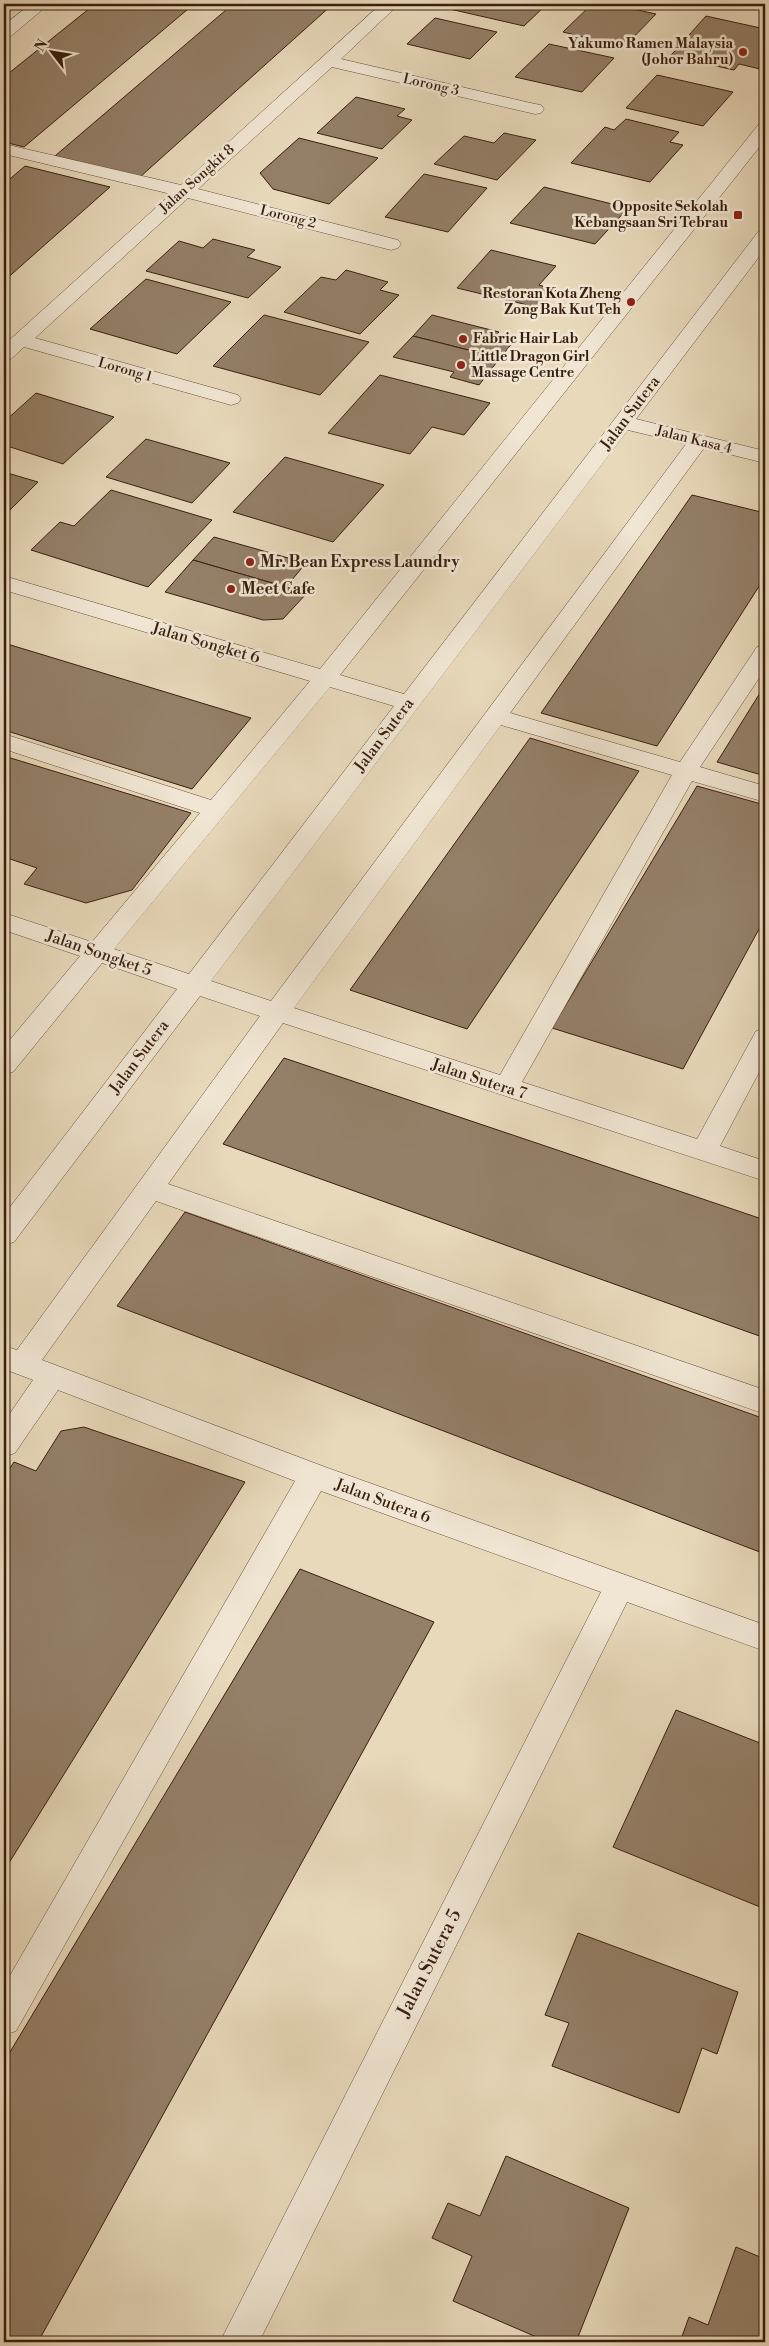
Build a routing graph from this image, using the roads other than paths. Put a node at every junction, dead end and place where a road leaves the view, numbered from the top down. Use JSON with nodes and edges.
{"nodes":[{"id":1,"x":41,"y":4,"type":"edge"},
{"id":2,"x":392,"y":4,"type":"edge"},
{"id":3,"x":4,"y":32,"type":"edge"},
{"id":4,"x":328,"y":61,"type":"junction"},
{"id":5,"x":535,"y":109,"type":"dead end"},
{"id":6,"x":765,"y":128,"type":"edge"},
{"id":7,"x":4,"y":148,"type":"edge"},
{"id":8,"x":184,"y":191,"type":"junction"},
{"id":9,"x":765,"y":236,"type":"edge"},
{"id":10,"x":391,"y":244,"type":"dead end"},
{"id":11,"x":20,"y":340,"type":"junction"},
{"id":12,"x":4,"y":355,"type":"edge"},
{"id":13,"x":231,"y":399,"type":"dead end"},
{"id":14,"x":623,"y":422,"type":"junction"},
{"id":15,"x":699,"y":441,"type":"junction"},
{"id":16,"x":765,"y":457,"type":"edge"},
{"id":17,"x":4,"y":583,"type":"edge"},
{"id":18,"x":765,"y":652,"type":"edge"},
{"id":19,"x":325,"y":678,"type":"junction"},
{"id":20,"x":409,"y":704,"type":"junction"},
{"id":21,"x":496,"y":716,"type":"junction"},
{"id":22,"x":4,"y":741,"type":"edge"},
{"id":23,"x":686,"y":771,"type":"junction"},
{"id":24,"x":765,"y":794,"type":"edge"},
{"id":25,"x":216,"y":810,"type":"junction"},
{"id":26,"x":4,"y":921,"type":"edge"},
{"id":27,"x":98,"y":953,"type":"junction"},
{"id":28,"x":194,"y":985,"type":"junction"},
{"id":29,"x":277,"y":1012,"type":"junction"},
{"id":30,"x":765,"y":1037,"type":"edge"},
{"id":31,"x":4,"y":1065,"type":"edge"},
{"id":32,"x":506,"y":1087,"type":"junction"},
{"id":33,"x":704,"y":1152,"type":"junction"},
{"id":34,"x":765,"y":1171,"type":"edge"},
{"id":35,"x":150,"y":1188,"type":"junction"},
{"id":36,"x":4,"y":1235,"type":"edge"},
{"id":37,"x":13,"y":1361,"type":"edge"},
{"id":38,"x":52,"y":1376,"type":"junction"},
{"id":39,"x":765,"y":1402,"type":"edge"},
{"id":40,"x":4,"y":1445,"type":"edge"},
{"id":41,"x":314,"y":1476,"type":"junction"},
{"id":42,"x":620,"y":1585,"type":"junction"},
{"id":43,"x":765,"y":1638,"type":"edge"},
{"id":44,"x":4,"y":2019,"type":"edge"},
{"id":45,"x":239,"y":2342,"type":"edge"}],
"edges":[{"from":1,"to":3,"type":"street"},
{"from":2,"to":4,"type":"street","name":"Jalan Songkit 8"},
{"from":4,"to":5,"type":"street","name":"Lorong 3"},
{"from":4,"to":8,"type":"street","name":"Jalan Songkit 8"},
{"from":6,"to":19,"type":"street"},
{"from":7,"to":8,"type":"street","name":"Lorong 2"},
{"from":8,"to":10,"type":"street","name":"Lorong 2"},
{"from":8,"to":11,"type":"street","name":"Jalan Songkit 8"},
{"from":9,"to":14,"type":"street","name":"Jalan Sutera"},
{"from":11,"to":12,"type":"street","name":"Jalan Songkit 8"},
{"from":11,"to":13,"type":"street","name":"Lorong 1"},
{"from":14,"to":15,"type":"street","name":"Jalan Kasa 4"},
{"from":14,"to":20,"type":"street","name":"Jalan Sutera"},
{"from":15,"to":16,"type":"street","name":"Jalan Kasa 4"},
{"from":15,"to":21,"type":"street"},
{"from":17,"to":19,"type":"street","name":"Jalan Songket 6"},
{"from":18,"to":23,"type":"street"},
{"from":19,"to":20,"type":"street","name":"Jalan Songket 6"},
{"from":19,"to":25,"type":"street"},
{"from":20,"to":28,"type":"street","name":"Jalan Sutera"},
{"from":21,"to":23,"type":"street"},
{"from":21,"to":29,"type":"street"},
{"from":22,"to":25,"type":"street"},
{"from":23,"to":24,"type":"street"},
{"from":23,"to":32,"type":"street"},
{"from":25,"to":27,"type":"street"},
{"from":26,"to":27,"type":"street","name":"Jalan Songket 5"},
{"from":27,"to":28,"type":"street","name":"Jalan Songket 5"},
{"from":27,"to":31,"type":"street"},
{"from":28,"to":29,"type":"street","name":"Jalan Sutera 7"},
{"from":28,"to":36,"type":"street","name":"Jalan Sutera"},
{"from":29,"to":32,"type":"street","name":"Jalan Sutera 7"},
{"from":29,"to":35,"type":"street"},
{"from":30,"to":33,"type":"street"},
{"from":32,"to":33,"type":"street","name":"Jalan Sutera 7"},
{"from":33,"to":34,"type":"street","name":"Jalan Sutera 7"},
{"from":35,"to":37,"type":"street"},
{"from":35,"to":39,"type":"street"},
{"from":37,"to":38,"type":"street","name":"Jalan Sutera 6"},
{"from":38,"to":40,"type":"street"},
{"from":38,"to":41,"type":"street","name":"Jalan Sutera 6"},
{"from":41,"to":42,"type":"street","name":"Jalan Sutera 6"},
{"from":41,"to":44,"type":"street"},
{"from":42,"to":43,"type":"street","name":"Jalan Sutera 6"},
{"from":42,"to":45,"type":"street","name":"Jalan Sutera 5"}]}
